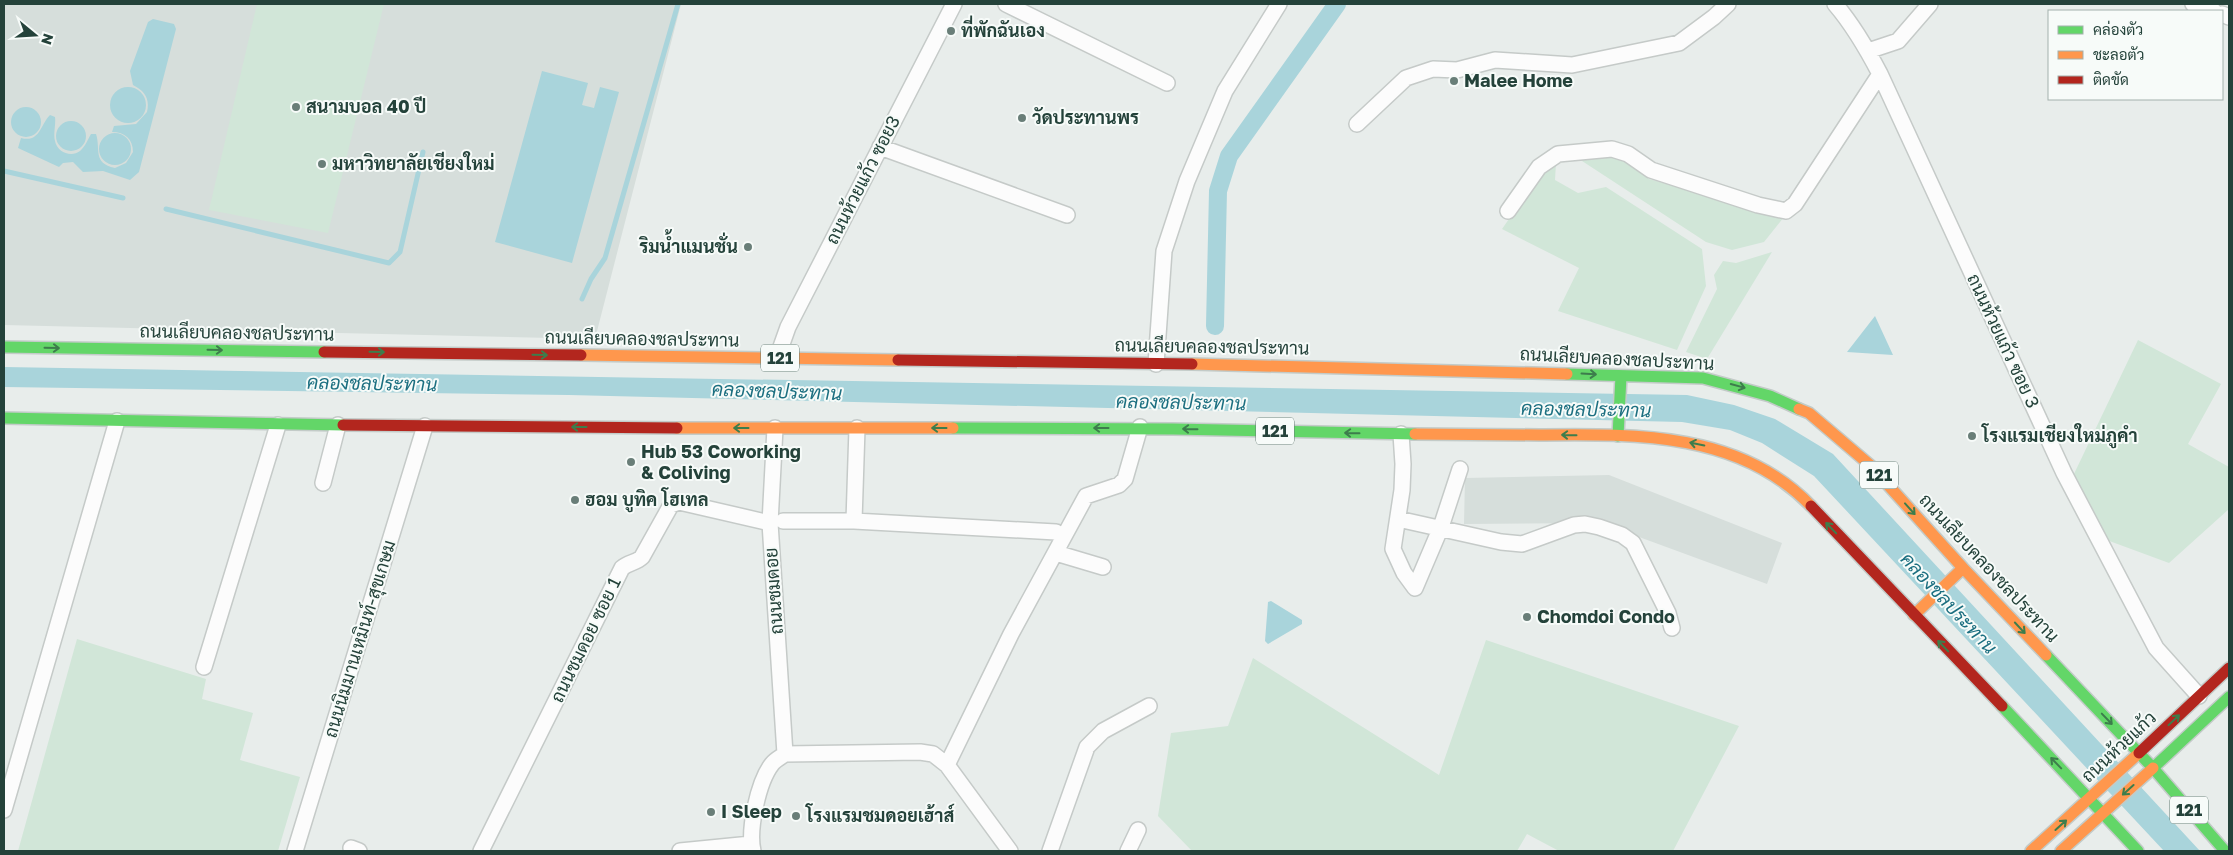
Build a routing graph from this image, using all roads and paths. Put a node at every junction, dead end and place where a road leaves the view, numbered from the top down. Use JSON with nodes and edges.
{"nodes":[{"id":1,"x":954,"y":4,"type":"edge"},
{"id":2,"x":1006,"y":4,"type":"edge"},
{"id":3,"x":1279,"y":4,"type":"edge"},
{"id":4,"x":1728,"y":4,"type":"edge"},
{"id":5,"x":1835,"y":4,"type":"edge"},
{"id":6,"x":1930,"y":4,"type":"edge"},
{"id":7,"x":2193,"y":4,"type":"edge"},
{"id":8,"x":2211,"y":10,"type":"edge"},
{"id":9,"x":1868,"y":51,"type":"junction"},
{"id":10,"x":1880,"y":74,"type":"junction"},
{"id":11,"x":1167,"y":83,"type":"dead end"},
{"id":12,"x":1357,"y":124,"type":"dead end"},
{"id":13,"x":880,"y":147,"type":"junction"},
{"id":14,"x":1508,"y":211,"type":"dead end"},
{"id":15,"x":1067,"y":215,"type":"dead end"},
{"id":16,"x":4,"y":347,"type":"edge"},
{"id":17,"x":778,"y":358,"type":"junction"},
{"id":18,"x":1156,"y":364,"type":"junction"},
{"id":19,"x":1620,"y":381,"type":"junction"},
{"id":20,"x":4,"y":418,"type":"edge"},
{"id":21,"x":117,"y":421,"type":"junction"},
{"id":22,"x":278,"y":425,"type":"junction"},
{"id":23,"x":338,"y":425,"type":"junction"},
{"id":24,"x":425,"y":426,"type":"junction"},
{"id":25,"x":1140,"y":427,"type":"junction"},
{"id":26,"x":775,"y":428,"type":"junction"},
{"id":27,"x":857,"y":428,"type":"junction"},
{"id":28,"x":1618,"y":430,"type":"junction"},
{"id":29,"x":1401,"y":434,"type":"junction"},
{"id":30,"x":1460,"y":469,"type":"dead end"},
{"id":31,"x":323,"y":482,"type":"dead end"},
{"id":32,"x":1398,"y":519,"type":"junction"},
{"id":33,"x":854,"y":521,"type":"junction"},
{"id":34,"x":776,"y":522,"type":"junction"},
{"id":35,"x":1441,"y":527,"type":"junction"},
{"id":36,"x":1056,"y":532,"type":"dead end"},
{"id":37,"x":1056,"y":553,"type":"junction"},
{"id":38,"x":1103,"y":568,"type":"dead end"},
{"id":39,"x":1963,"y":568,"type":"junction"},
{"id":40,"x":1914,"y":615,"type":"junction"},
{"id":41,"x":1672,"y":628,"type":"dead end"},
{"id":42,"x":204,"y":668,"type":"dead end"},
{"id":43,"x":2229,"y":668,"type":"edge"},
{"id":44,"x":2199,"y":696,"type":"junction"},
{"id":45,"x":2229,"y":697,"type":"edge"},
{"id":46,"x":1149,"y":706,"type":"dead end"},
{"id":47,"x":2139,"y":753,"type":"junction"},
{"id":48,"x":785,"y":754,"type":"junction"},
{"id":49,"x":947,"y":765,"type":"junction"},
{"id":50,"x":2153,"y":768,"type":"junction"},
{"id":51,"x":2090,"y":798,"type":"junction"},
{"id":52,"x":4,"y":810,"type":"edge"},
{"id":53,"x":2104,"y":812,"type":"junction"},
{"id":54,"x":1138,"y":830,"type":"dead end"},
{"id":55,"x":752,"y":848,"type":"edge"},
{"id":56,"x":295,"y":851,"type":"edge"},
{"id":57,"x":481,"y":851,"type":"edge"},
{"id":58,"x":680,"y":851,"type":"edge"},
{"id":59,"x":1010,"y":851,"type":"edge"},
{"id":60,"x":1050,"y":851,"type":"edge"},
{"id":61,"x":1128,"y":851,"type":"edge"},
{"id":62,"x":2031,"y":851,"type":"edge"},
{"id":63,"x":2061,"y":851,"type":"edge"},
{"id":64,"x":2138,"y":851,"type":"edge"},
{"id":65,"x":2225,"y":851,"type":"edge"}],
"edges":[{"from":1,"to":13,"type":"street","name":"ถนนห้วยแก้ว ซอย3"},
{"from":2,"to":11,"type":"street"},
{"from":3,"to":18,"type":"street"},
{"from":4,"to":12,"type":"street"},
{"from":5,"to":9,"type":"street","name":"ถนนห้วยแก้ว ซอย 3"},
{"from":6,"to":9,"type":"street"},
{"from":7,"to":8,"type":"street"},
{"from":9,"to":10,"type":"street","name":"ถนนห้วยแก้ว ซอย 3"},
{"from":10,"to":14,"type":"street"},
{"from":10,"to":44,"type":"street","name":"ถนนห้วยแก้ว ซอย 3"},
{"from":13,"to":15,"type":"street"},
{"from":13,"to":17,"type":"street","name":"ถนนห้วยแก้ว ซอย3"},
{"from":16,"to":17,"type":"main road","name":"ถนนเลียบคลองชลประทาน","number":"121","one_way":true},
{"from":17,"to":18,"type":"main road","name":"ถนนเลียบคลองชลประทาน","number":"121"},
{"from":18,"to":19,"type":"main road","name":"ถนนเลียบคลองชลประทาน","number":"121","one_way":true},
{"from":19,"to":28,"type":"main road"},
{"from":19,"to":39,"type":"main road","name":"ถนนเลียบคลองชลประทาน","number":"121","one_way":true},
{"from":20,"to":21,"type":"main road","number":"121"},
{"from":21,"to":22,"type":"main road","number":"121"},
{"from":21,"to":52,"type":"street"},
{"from":22,"to":23,"type":"main road","number":"121"},
{"from":22,"to":42,"type":"street"},
{"from":23,"to":24,"type":"main road","number":"121"},
{"from":23,"to":31,"type":"street"},
{"from":26,"to":24,"type":"main road","number":"121","one_way":true},
{"from":24,"to":56,"type":"street","name":"ถนนนิมมานเหมินท์-สุขเกษม"},
{"from":25,"to":27,"type":"main road","number":"121","one_way":true},
{"from":29,"to":25,"type":"main road","number":"121","one_way":true},
{"from":25,"to":37,"type":"street"},
{"from":26,"to":27,"type":"main road","number":"121"},
{"from":26,"to":34,"type":"street","name":"ถนนชมดอย"},
{"from":27,"to":33,"type":"street"},
{"from":28,"to":29,"type":"main road","number":"121","one_way":true},
{"from":40,"to":28,"type":"main road","number":"121","one_way":true},
{"from":29,"to":32,"type":"street"},
{"from":30,"to":35,"type":"street"},
{"from":32,"to":35,"type":"street"},
{"from":32,"to":35,"type":"street"},
{"from":33,"to":34,"type":"street","name":"ถนนชมดอย ซอย 1"},
{"from":33,"to":36,"type":"street","name":"ถนนชมดอย ซอย 1"},
{"from":34,"to":48,"type":"street","name":"ถนนชมดอย"},
{"from":34,"to":57,"type":"street","name":"ถนนชมดอย ซอย 1"},
{"from":35,"to":41,"type":"street"},
{"from":37,"to":38,"type":"street"},
{"from":37,"to":49,"type":"street"},
{"from":39,"to":40,"type":"main road"},
{"from":39,"to":47,"type":"main road","name":"ถนนเลียบคลองชลประทาน","number":"121","one_way":true},
{"from":51,"to":40,"type":"main road","number":"121","one_way":true},
{"from":43,"to":44,"type":"main road","name":"ถนนห้วยแก้ว"},
{"from":47,"to":44,"type":"main road","name":"ถนนห้วยแก้ว","one_way":true},
{"from":45,"to":50,"type":"main road"},
{"from":46,"to":60,"type":"street"},
{"from":47,"to":50,"type":"main road","name":"ถนนเลียบคลองชลประทาน","number":"121"},
{"from":47,"to":51,"type":"main road","name":"ถนนห้วยแก้ว"},
{"from":48,"to":49,"type":"street"},
{"from":48,"to":55,"type":"street"},
{"from":49,"to":59,"type":"street"},
{"from":50,"to":53,"type":"main road","one_way":true},
{"from":50,"to":65,"type":"main road","name":"ถนนเลียบคลองชลประทาน","number":"121"},
{"from":51,"to":53,"type":"main road","number":"121"},
{"from":62,"to":51,"type":"main road","name":"ถนนห้วยแก้ว","one_way":true},
{"from":53,"to":63,"type":"main road"},
{"from":53,"to":64,"type":"main road","number":"121"},
{"from":54,"to":61,"type":"street"},
{"from":55,"to":58,"type":"street"}]}
